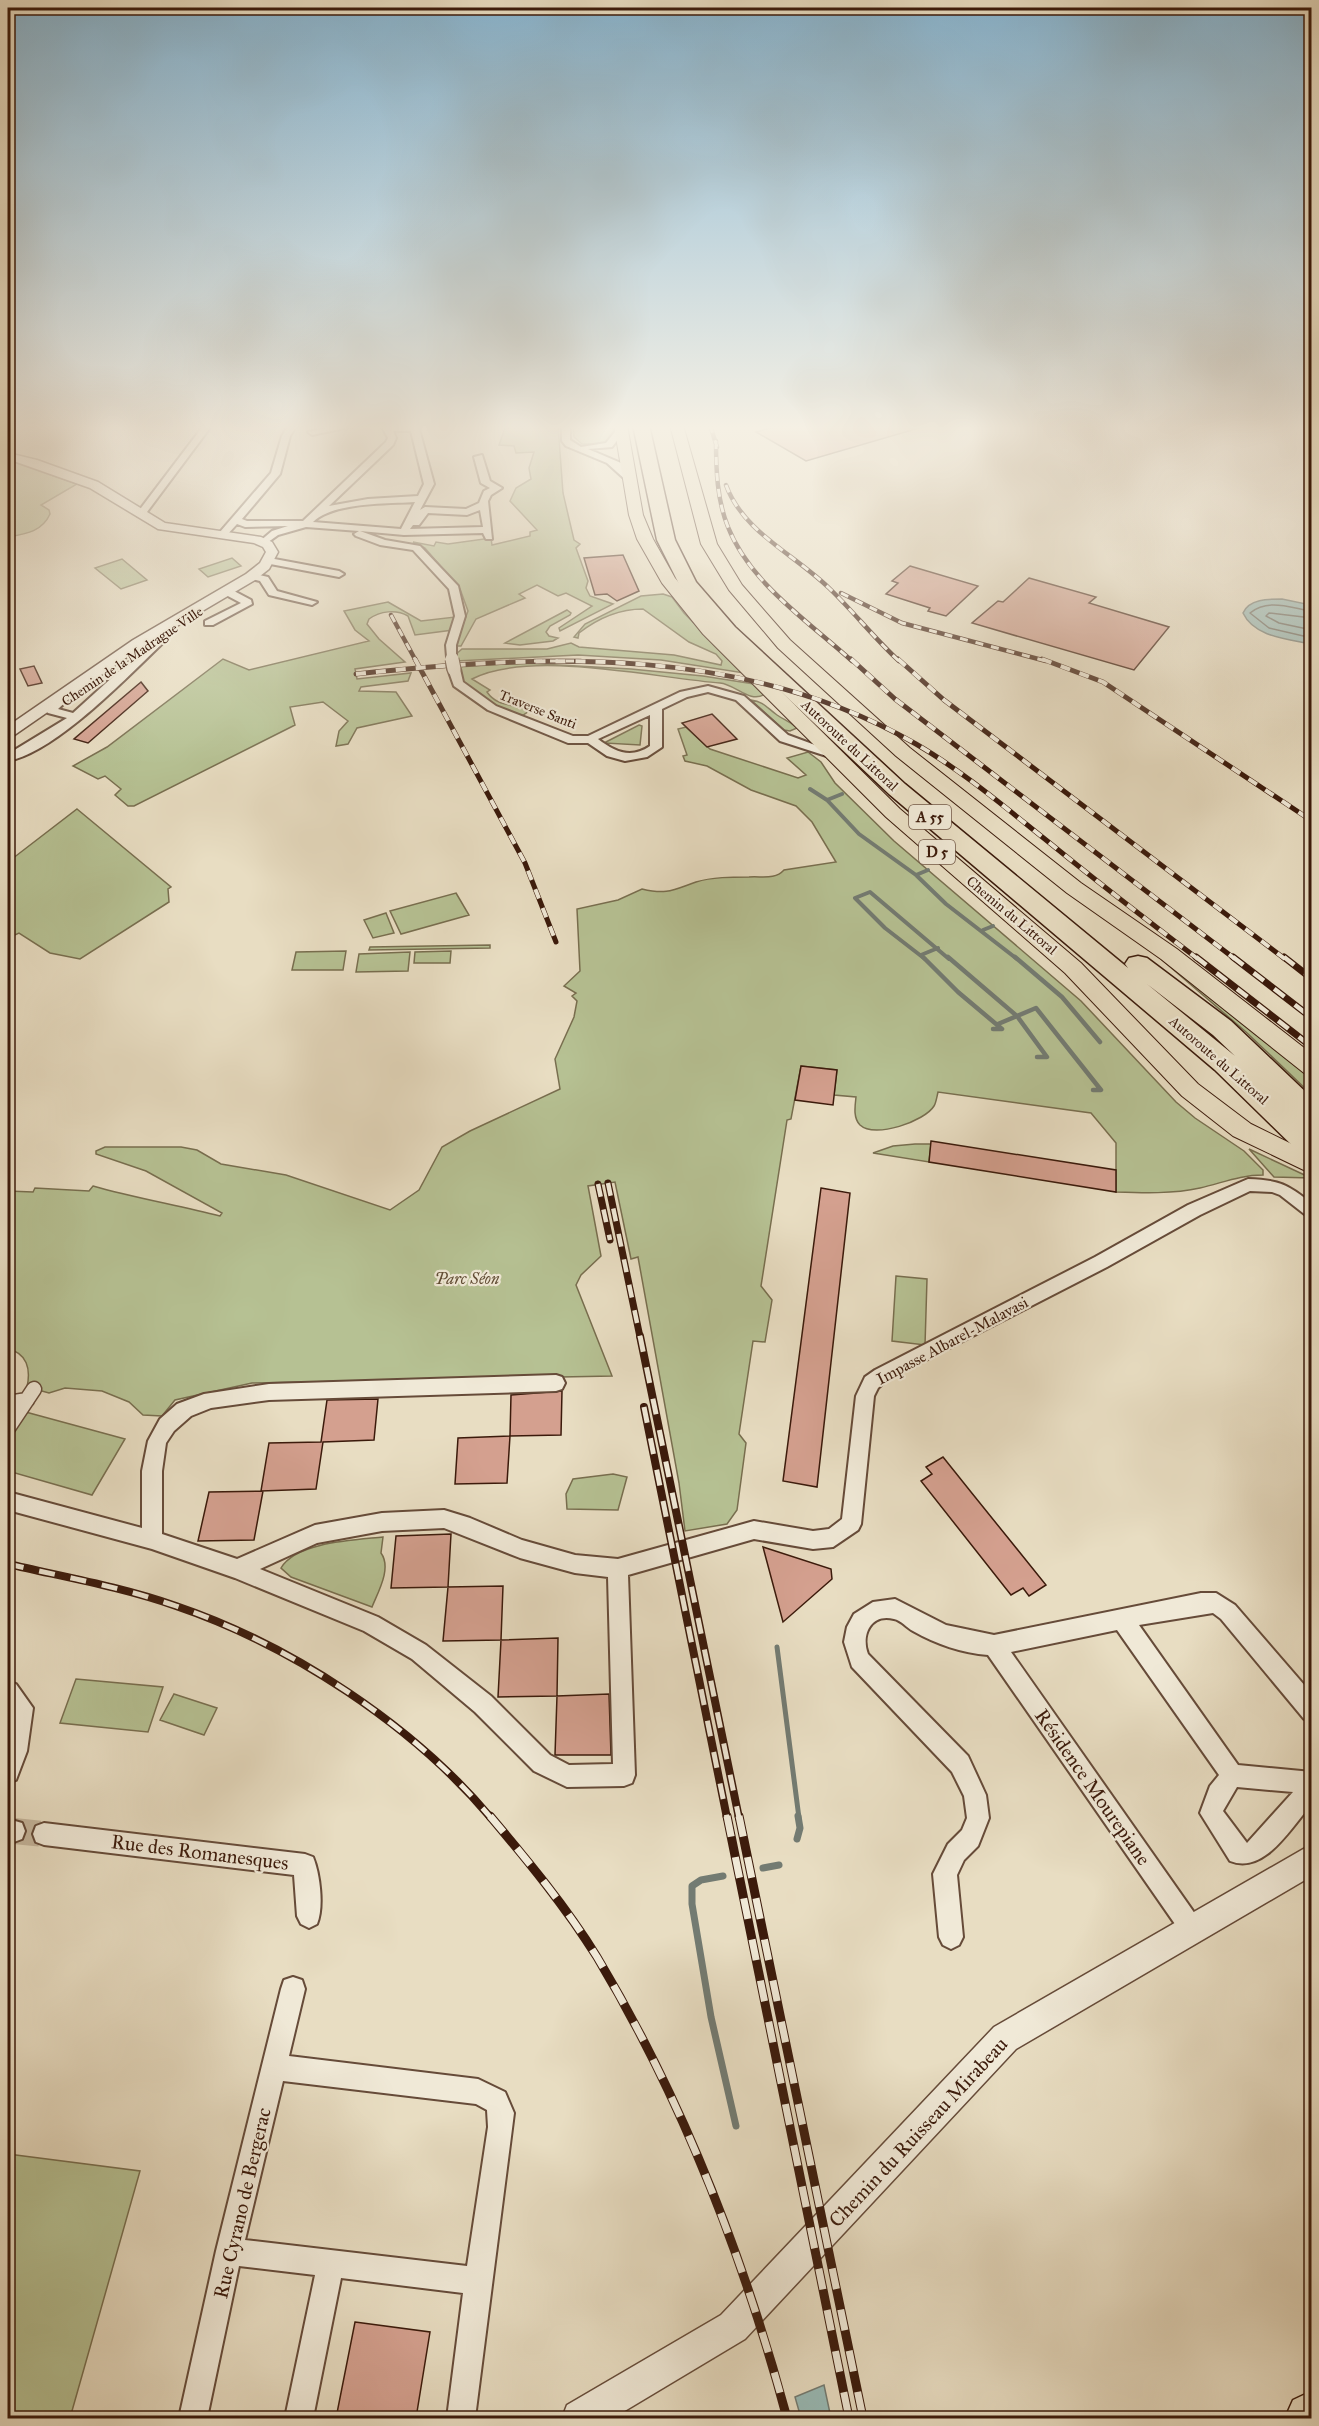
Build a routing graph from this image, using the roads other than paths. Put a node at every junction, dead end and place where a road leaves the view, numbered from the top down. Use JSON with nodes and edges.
{"nodes":[{"id":1,"x":263,"y":538,"type":"edge"},
{"id":2,"x":273,"y":538,"type":"edge"},
{"id":3,"x":371,"y":538,"type":"edge"},
{"id":4,"x":645,"y":538,"type":"edge"},
{"id":5,"x":665,"y":538,"type":"edge"},
{"id":6,"x":681,"y":538,"type":"edge"},
{"id":7,"x":707,"y":538,"type":"edge"},
{"id":8,"x":269,"y":540,"type":"junction"},
{"id":9,"x":273,"y":561,"type":"junction"},
{"id":10,"x":339,"y":574,"type":"dead end"},
{"id":11,"x":255,"y":577,"type":"junction"},
{"id":12,"x":230,"y":593,"type":"junction"},
{"id":13,"x":312,"y":602,"type":"dead end"},
{"id":14,"x":209,"y":623,"type":"dead end"},
{"id":15,"x":161,"y":630,"type":"junction"},
{"id":16,"x":121,"y":668,"type":"junction"},
{"id":17,"x":77,"y":685,"type":"junction"},
{"id":18,"x":656,"y":707,"type":"junction"},
{"id":19,"x":52,"y":711,"type":"junction"},
{"id":20,"x":77,"y":717,"type":"junction"},
{"id":21,"x":770,"y":727,"type":"junction"},
{"id":22,"x":811,"y":730,"type":"junction"},
{"id":23,"x":8,"y":733,"type":"edge"},
{"id":24,"x":590,"y":738,"type":"junction"},
{"id":25,"x":8,"y":741,"type":"edge"},
{"id":26,"x":8,"y":758,"type":"edge"},
{"id":27,"x":843,"y":762,"type":"junction"},
{"id":28,"x":1074,"y":888,"type":"junction"},
{"id":29,"x":1056,"y":921,"type":"junction"},
{"id":30,"x":1222,"y":1028,"type":"junction"},
{"id":31,"x":1311,"y":1067,"type":"edge"},
{"id":32,"x":1311,"y":1115,"type":"edge"},
{"id":33,"x":1311,"y":1147,"type":"edge"},
{"id":34,"x":1311,"y":1165,"type":"edge"},
{"id":35,"x":1311,"y":1214,"type":"edge"},
{"id":36,"x":556,"y":1383,"type":"dead end"},
{"id":37,"x":8,"y":1403,"type":"edge"},
{"id":38,"x":8,"y":1428,"type":"edge"},
{"id":39,"x":8,"y":1501,"type":"edge"},
{"id":40,"x":152,"y":1540,"type":"junction"},
{"id":41,"x":618,"y":1568,"type":"junction"},
{"id":42,"x":237,"y":1569,"type":"junction"},
{"id":43,"x":1122,"y":1619,"type":"junction"},
{"id":44,"x":994,"y":1645,"type":"junction"},
{"id":45,"x":8,"y":1692,"type":"edge"},
{"id":46,"x":1311,"y":1711,"type":"edge"},
{"id":47,"x":8,"y":1772,"type":"edge"},
{"id":48,"x":1232,"y":1775,"type":"junction"},
{"id":49,"x":1311,"y":1785,"type":"edge"},
{"id":50,"x":44,"y":1834,"type":"tunnel mouth"},
{"id":51,"x":1311,"y":1858,"type":"edge"},
{"id":52,"x":309,"y":1916,"type":"dead end"},
{"id":53,"x":1192,"y":1929,"type":"junction"},
{"id":54,"x":951,"y":1936,"type":"dead end"},
{"id":55,"x":293,"y":1989,"type":"dead end"},
{"id":56,"x":274,"y":2067,"type":"junction"},
{"id":57,"x":229,"y":2251,"type":"junction"},
{"id":58,"x":331,"y":2263,"type":"junction"},
{"id":59,"x":478,"y":2281,"type":"junction"},
{"id":60,"x":194,"y":2418,"type":"edge"},
{"id":61,"x":299,"y":2418,"type":"edge"},
{"id":62,"x":462,"y":2418,"type":"edge"},
{"id":63,"x":580,"y":2418,"type":"edge"}],
"edges":[{"from":1,"to":8,"type":"street"},
{"from":2,"to":8,"type":"street"},
{"from":3,"to":24,"type":"street","name":"Traverse Santi"},
{"from":4,"to":22,"type":"main road","name":"Chemin du Littoral","number":"D 5"},
{"from":5,"to":29,"type":"highway","name":"Autoroute du Littoral","number":"A 55"},
{"from":6,"to":30,"type":"highway","name":"Autoroute du Littoral","number":"A 55"},
{"from":7,"to":28,"type":"main road"},
{"from":8,"to":9,"type":"street"},
{"from":9,"to":10,"type":"street"},
{"from":9,"to":11,"type":"street","name":"Chemin de la Madrague Ville"},
{"from":11,"to":12,"type":"street","name":"Chemin de la Madrague Ville"},
{"from":11,"to":13,"type":"street"},
{"from":11,"to":15,"type":"street","name":"Chemin de la Madrague Ville"},
{"from":12,"to":14,"type":"street"},
{"from":12,"to":15,"type":"street","name":"Chemin de la Madrague Ville"},
{"from":15,"to":16,"type":"street","name":"Chemin de la Madrague Ville"},
{"from":15,"to":16,"type":"street"},
{"from":15,"to":17,"type":"street","name":"Chemin de la Madrague Ville"},
{"from":16,"to":17,"type":"street"},
{"from":16,"to":19,"type":"street","name":"Chemin de la Madrague Ville"},
{"from":16,"to":20,"type":"street"},
{"from":17,"to":19,"type":"street"},
{"from":17,"to":23,"type":"street","name":"Chemin de la Madrague Ville"},
{"from":18,"to":21,"type":"street","name":"Traverse Santi"},
{"from":18,"to":24,"type":"street","name":"Traverse Santi"},
{"from":18,"to":24,"type":"street","name":"Traverse Santi"},
{"from":19,"to":20,"type":"street"},
{"from":19,"to":25,"type":"street","name":"Chemin de la Madrague Ville"},
{"from":20,"to":26,"type":"street"},
{"from":21,"to":22,"type":"street"},
{"from":21,"to":27,"type":"street","name":"Traverse Santi"},
{"from":22,"to":27,"type":"main road","name":"Chemin du Littoral","number":"D 5"},
{"from":27,"to":29,"type":"highway"},
{"from":27,"to":34,"type":"main road","name":"Chemin du Littoral","number":"D 5"},
{"from":28,"to":30,"type":"main road"},
{"from":28,"to":31,"type":"main road"},
{"from":29,"to":33,"type":"highway","name":"Autoroute du Littoral","number":"A 55"},
{"from":30,"to":32,"type":"highway","name":"Autoroute du Littoral","number":"A 55"},
{"from":35,"to":41,"type":"street","name":"Impasse Albarel-Malavasi"},
{"from":36,"to":40,"type":"street"},
{"from":37,"to":38,"type":"street"},
{"from":39,"to":40,"type":"street"},
{"from":40,"to":42,"type":"street"},
{"from":41,"to":42,"type":"street"},
{"from":41,"to":42,"type":"street"},
{"from":43,"to":44,"type":"street"},
{"from":43,"to":46,"type":"street"},
{"from":43,"to":48,"type":"street"},
{"from":44,"to":53,"type":"street","name":"Résidence Mourepiane"},
{"from":44,"to":54,"type":"street"},
{"from":45,"to":47,"type":"street"},
{"from":48,"to":49,"type":"street"},
{"from":48,"to":49,"type":"street"},
{"from":50,"to":52,"type":"street","name":"Rue des Romanesques"},
{"from":51,"to":53,"type":"street","name":"Chemin du Ruisseau Mirabeau"},
{"from":53,"to":63,"type":"street","name":"Chemin du Ruisseau Mirabeau"},
{"from":55,"to":56,"type":"street","name":"Rue Cyrano de Bergerac"},
{"from":56,"to":57,"type":"street","name":"Rue Cyrano de Bergerac"},
{"from":56,"to":59,"type":"street"},
{"from":57,"to":58,"type":"street"},
{"from":57,"to":60,"type":"street","name":"Rue Cyrano de Bergerac"},
{"from":58,"to":59,"type":"street"},
{"from":58,"to":61,"type":"street"},
{"from":59,"to":62,"type":"street"}]}
